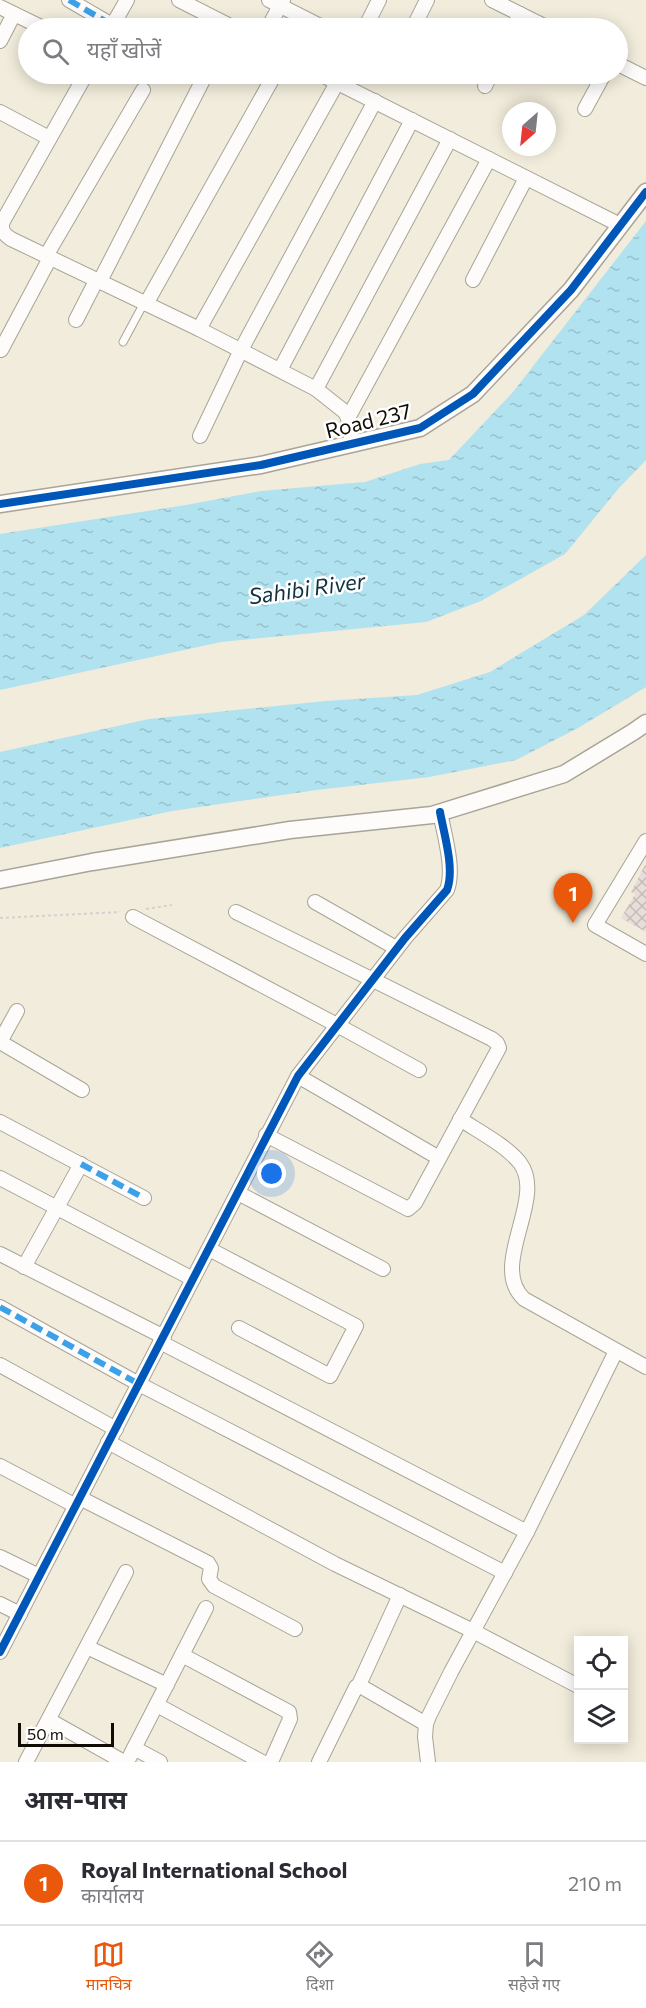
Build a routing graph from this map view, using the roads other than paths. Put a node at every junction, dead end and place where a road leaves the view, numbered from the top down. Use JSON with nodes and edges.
{"nodes":[{"id":1,"x":69,"y":0,"type":"edge"},
{"id":2,"x":127,"y":0,"type":"edge"},
{"id":3,"x":179,"y":0,"type":"edge"},
{"id":4,"x":379,"y":0,"type":"edge"},
{"id":5,"x":428,"y":0,"type":"edge"},
{"id":6,"x":492,"y":0,"type":"edge"},
{"id":7,"x":278,"y":2,"type":"edge"},
{"id":8,"x":0,"y":8,"type":"edge"},
{"id":9,"x":14,"y":14,"type":"junction"},
{"id":10,"x":520,"y":14,"type":"junction"},
{"id":11,"x":22,"y":18,"type":"edge"},
{"id":12,"x":98,"y":18,"type":"edge"},
{"id":13,"x":117,"y":18,"type":"edge"},
{"id":14,"x":213,"y":18,"type":"edge"},
{"id":15,"x":272,"y":18,"type":"edge"},
{"id":16,"x":306,"y":18,"type":"edge"},
{"id":17,"x":370,"y":18,"type":"edge"},
{"id":18,"x":418,"y":18,"type":"edge"},
{"id":19,"x":518,"y":18,"type":"edge"},
{"id":20,"x":528,"y":18,"type":"edge"},
{"id":21,"x":0,"y":41,"type":"edge"},
{"id":22,"x":628,"y":69,"type":"edge"},
{"id":23,"x":646,"y":78,"type":"edge"},
{"id":24,"x":80,"y":84,"type":"edge"},
{"id":25,"x":201,"y":84,"type":"edge"},
{"id":26,"x":268,"y":84,"type":"edge"},
{"id":27,"x":337,"y":84,"type":"edge"},
{"id":28,"x":349,"y":84,"type":"edge"},
{"id":29,"x":599,"y":84,"type":"edge"},
{"id":30,"x":143,"y":90,"type":"dead end"},
{"id":31,"x":375,"y":101,"type":"junction"},
{"id":32,"x":585,"y":109,"type":"dead end"},
{"id":33,"x":0,"y":112,"type":"edge"},
{"id":34,"x":412,"y":120,"type":"junction"},
{"id":35,"x":49,"y":138,"type":"junction"},
{"id":36,"x":450,"y":139,"type":"junction"},
{"id":37,"x":489,"y":159,"type":"junction"},
{"id":38,"x":526,"y":178,"type":"junction"},
{"id":39,"x":646,"y":192,"type":"edge"},
{"id":40,"x":621,"y":225,"type":"junction"},
{"id":41,"x":2,"y":238,"type":"edge"},
{"id":42,"x":48,"y":257,"type":"junction"},
{"id":43,"x":99,"y":280,"type":"junction"},
{"id":44,"x":473,"y":280,"type":"dead end"},
{"id":45,"x":145,"y":304,"type":"junction"},
{"id":46,"x":76,"y":320,"type":"dead end"},
{"id":47,"x":199,"y":329,"type":"junction"},
{"id":48,"x":123,"y":342,"type":"dead end"},
{"id":49,"x":1,"y":350,"type":"edge"},
{"id":50,"x":240,"y":350,"type":"junction"},
{"id":51,"x":280,"y":370,"type":"junction"},
{"id":52,"x":316,"y":389,"type":"junction"},
{"id":53,"x":348,"y":418,"type":"junction"},
{"id":54,"x":200,"y":436,"type":"dead end"},
{"id":55,"x":352,"y":444,"type":"junction"},
{"id":56,"x":0,"y":504,"type":"edge"},
{"id":57,"x":646,"y":723,"type":"edge"},
{"id":58,"x":440,"y":812,"type":"junction"},
{"id":59,"x":646,"y":841,"type":"edge"},
{"id":60,"x":0,"y":880,"type":"edge"},
{"id":61,"x":315,"y":902,"type":"dead end"},
{"id":62,"x":236,"y":912,"type":"dead end"},
{"id":63,"x":127,"y":915,"type":"road end"},
{"id":64,"x":396,"y":948,"type":"junction"},
{"id":65,"x":646,"y":954,"type":"edge"},
{"id":66,"x":373,"y":979,"type":"junction"},
{"id":67,"x":17,"y":1011,"type":"dead end"},
{"id":68,"x":337,"y":1025,"type":"junction"},
{"id":69,"x":0,"y":1042,"type":"edge"},
{"id":70,"x":419,"y":1071,"type":"dead end"},
{"id":71,"x":298,"y":1076,"type":"junction"},
{"id":72,"x":82,"y":1090,"type":"dead end"},
{"id":73,"x":460,"y":1119,"type":"junction"},
{"id":74,"x":0,"y":1122,"type":"edge"},
{"id":75,"x":266,"y":1135,"type":"junction"},
{"id":76,"x":439,"y":1158,"type":"junction"},
{"id":77,"x":81,"y":1164,"type":"junction"},
{"id":78,"x":0,"y":1178,"type":"edge"},
{"id":79,"x":237,"y":1193,"type":"junction"},
{"id":80,"x":144,"y":1198,"type":"dead end"},
{"id":81,"x":57,"y":1208,"type":"junction"},
{"id":82,"x":208,"y":1249,"type":"junction"},
{"id":83,"x":0,"y":1254,"type":"edge"},
{"id":84,"x":24,"y":1267,"type":"junction"},
{"id":85,"x":383,"y":1269,"type":"dead end"},
{"id":86,"x":193,"y":1279,"type":"junction"},
{"id":87,"x":0,"y":1307,"type":"edge"},
{"id":88,"x":239,"y":1328,"type":"dead end"},
{"id":89,"x":162,"y":1340,"type":"junction"},
{"id":90,"x":616,"y":1351,"type":"junction"},
{"id":91,"x":0,"y":1365,"type":"edge"},
{"id":92,"x":646,"y":1367,"type":"edge"},
{"id":93,"x":139,"y":1384,"type":"junction"},
{"id":94,"x":116,"y":1429,"type":"junction"},
{"id":95,"x":108,"y":1443,"type":"junction"},
{"id":96,"x":0,"y":1466,"type":"edge"},
{"id":97,"x":78,"y":1502,"type":"junction"},
{"id":98,"x":528,"y":1532,"type":"junction"},
{"id":99,"x":0,"y":1557,"type":"edge"},
{"id":100,"x":126,"y":1572,"type":"dead end"},
{"id":101,"x":505,"y":1573,"type":"junction"},
{"id":102,"x":39,"y":1576,"type":"junction"},
{"id":103,"x":400,"y":1595,"type":"junction"},
{"id":104,"x":0,"y":1604,"type":"edge"},
{"id":105,"x":206,"y":1608,"type":"dead end"},
{"id":106,"x":20,"y":1614,"type":"junction"},
{"id":107,"x":295,"y":1629,"type":"dead end"},
{"id":108,"x":473,"y":1631,"type":"junction"},
{"id":109,"x":87,"y":1647,"type":"junction"},
{"id":110,"x":0,"y":1652,"type":"edge"},
{"id":111,"x":182,"y":1655,"type":"junction"},
{"id":112,"x":574,"y":1683,"type":"edge"},
{"id":113,"x":167,"y":1685,"type":"junction"},
{"id":114,"x":358,"y":1687,"type":"junction"},
{"id":115,"x":157,"y":1705,"type":"junction"},
{"id":116,"x":49,"y":1719,"type":"junction"},
{"id":117,"x":426,"y":1724,"type":"junction"},
{"id":118,"x":134,"y":1748,"type":"junction"},
{"id":119,"x":26,"y":1762,"type":"edge"},
{"id":120,"x":126,"y":1762,"type":"edge"},
{"id":121,"x":160,"y":1762,"type":"edge"},
{"id":122,"x":262,"y":1762,"type":"edge"},
{"id":123,"x":271,"y":1762,"type":"edge"},
{"id":124,"x":319,"y":1762,"type":"edge"},
{"id":125,"x":428,"y":1762,"type":"edge"}],
"edges":[{"from":1,"to":12,"type":"street"},
{"from":2,"to":13,"type":"street"},
{"from":3,"to":14,"type":"street"},
{"from":4,"to":17,"type":"street"},
{"from":5,"to":18,"type":"street"},
{"from":6,"to":10,"type":"street"},
{"from":7,"to":15,"type":"street"},
{"from":7,"to":16,"type":"street"},
{"from":8,"to":9,"type":"street"},
{"from":9,"to":11,"type":"street"},
{"from":9,"to":21,"type":"street"},
{"from":10,"to":19,"type":"street"},
{"from":10,"to":20,"type":"street"},
{"from":22,"to":23,"type":"street"},
{"from":24,"to":35,"type":"street"},
{"from":25,"to":43,"type":"street"},
{"from":26,"to":45,"type":"street"},
{"from":27,"to":47,"type":"street"},
{"from":28,"to":31,"type":"street"},
{"from":29,"to":32,"type":"street"},
{"from":30,"to":42,"type":"street"},
{"from":31,"to":34,"type":"street"},
{"from":31,"to":50,"type":"street"},
{"from":33,"to":35,"type":"street"},
{"from":34,"to":36,"type":"street"},
{"from":34,"to":51,"type":"street"},
{"from":35,"to":41,"type":"street"},
{"from":36,"to":37,"type":"street"},
{"from":36,"to":52,"type":"street"},
{"from":37,"to":38,"type":"street"},
{"from":37,"to":53,"type":"street"},
{"from":38,"to":40,"type":"street"},
{"from":38,"to":44,"type":"street"},
{"from":39,"to":40,"type":"street","name":"Road 237"},
{"from":40,"to":55,"type":"street","name":"Road 237"},
{"from":41,"to":42,"type":"street"},
{"from":42,"to":43,"type":"street"},
{"from":42,"to":49,"type":"street"},
{"from":43,"to":45,"type":"street"},
{"from":43,"to":46,"type":"street"},
{"from":45,"to":47,"type":"street"},
{"from":45,"to":48,"type":"lane"},
{"from":47,"to":50,"type":"street"},
{"from":50,"to":51,"type":"street"},
{"from":50,"to":54,"type":"street"},
{"from":51,"to":52,"type":"street"},
{"from":52,"to":53,"type":"street"},
{"from":53,"to":55,"type":"street"},
{"from":55,"to":56,"type":"street","name":"Road 237"},
{"from":57,"to":58,"type":"street"},
{"from":58,"to":60,"type":"street"},
{"from":58,"to":64,"type":"street"},
{"from":59,"to":65,"type":"street"},
{"from":61,"to":64,"type":"street"},
{"from":62,"to":66,"type":"street"},
{"from":63,"to":68,"type":"street"},
{"from":64,"to":66,"type":"street"},
{"from":66,"to":68,"type":"street"},
{"from":66,"to":73,"type":"street"},
{"from":67,"to":69,"type":"street"},
{"from":68,"to":70,"type":"street"},
{"from":68,"to":71,"type":"street"},
{"from":69,"to":72,"type":"street"},
{"from":71,"to":75,"type":"street"},
{"from":71,"to":76,"type":"street"},
{"from":73,"to":76,"type":"street"},
{"from":73,"to":90,"type":"street"},
{"from":74,"to":77,"type":"street"},
{"from":75,"to":76,"type":"street"},
{"from":75,"to":79,"type":"street"},
{"from":77,"to":80,"type":"street"},
{"from":77,"to":81,"type":"street"},
{"from":78,"to":81,"type":"street"},
{"from":79,"to":82,"type":"street"},
{"from":79,"to":85,"type":"street"},
{"from":81,"to":84,"type":"street"},
{"from":81,"to":86,"type":"street"},
{"from":82,"to":86,"type":"street"},
{"from":82,"to":88,"type":"street"},
{"from":83,"to":84,"type":"street"},
{"from":84,"to":89,"type":"street"},
{"from":86,"to":89,"type":"street"},
{"from":87,"to":93,"type":"street"},
{"from":89,"to":93,"type":"street"},
{"from":89,"to":98,"type":"street"},
{"from":90,"to":92,"type":"street"},
{"from":90,"to":98,"type":"street"},
{"from":91,"to":94,"type":"street"},
{"from":93,"to":94,"type":"street"},
{"from":93,"to":101,"type":"street"},
{"from":94,"to":95,"type":"street"},
{"from":95,"to":97,"type":"street"},
{"from":95,"to":103,"type":"street"},
{"from":96,"to":97,"type":"street"},
{"from":97,"to":102,"type":"street"},
{"from":97,"to":107,"type":"street"},
{"from":98,"to":101,"type":"street"},
{"from":99,"to":102,"type":"street"},
{"from":100,"to":109,"type":"street"},
{"from":101,"to":108,"type":"street"},
{"from":102,"to":106,"type":"street"},
{"from":103,"to":108,"type":"street"},
{"from":103,"to":114,"type":"street"},
{"from":104,"to":106,"type":"street"},
{"from":105,"to":111,"type":"street"},
{"from":106,"to":110,"type":"street"},
{"from":108,"to":112,"type":"street"},
{"from":108,"to":117,"type":"street"},
{"from":109,"to":113,"type":"street"},
{"from":109,"to":116,"type":"street"},
{"from":111,"to":113,"type":"street"},
{"from":111,"to":123,"type":"street"},
{"from":113,"to":115,"type":"street"},
{"from":114,"to":117,"type":"street"},
{"from":114,"to":124,"type":"street"},
{"from":115,"to":118,"type":"street"},
{"from":115,"to":122,"type":"street"},
{"from":116,"to":119,"type":"street"},
{"from":116,"to":120,"type":"street"},
{"from":117,"to":125,"type":"street"},
{"from":118,"to":120,"type":"street"},
{"from":118,"to":121,"type":"street"}]}
